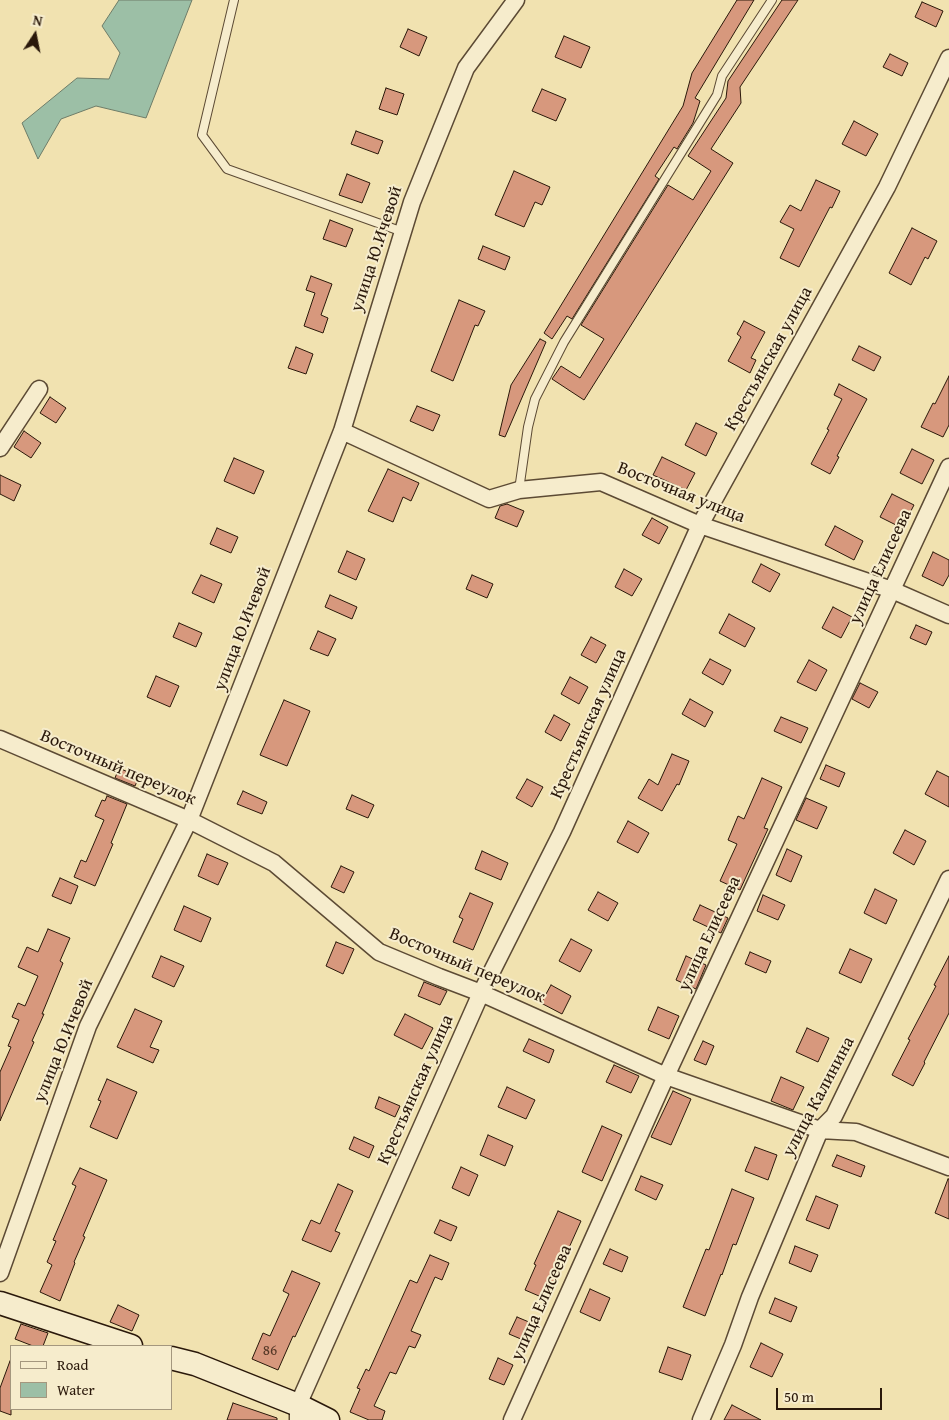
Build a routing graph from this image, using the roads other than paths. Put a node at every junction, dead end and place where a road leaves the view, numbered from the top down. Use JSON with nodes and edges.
{"nodes":[{"id":1,"x":234,"y":0,"type":"edge"},
{"id":2,"x":516,"y":0,"type":"edge"},
{"id":3,"x":772,"y":0,"type":"edge"},
{"id":4,"x":949,"y":58,"type":"edge"},
{"id":5,"x":403,"y":232,"type":"junction"},
{"id":6,"x":39,"y":388,"type":"dead end"},
{"id":7,"x":342,"y":431,"type":"junction"},
{"id":8,"x":0,"y":448,"type":"edge"},
{"id":9,"x":949,"y":467,"type":"edge"},
{"id":10,"x":520,"y":490,"type":"junction"},
{"id":11,"x":700,"y":525,"type":"junction"},
{"id":12,"x":892,"y":590,"type":"junction"},
{"id":13,"x":949,"y":615,"type":"edge"},
{"id":14,"x":0,"y":739,"type":"edge"},
{"id":15,"x":189,"y":820,"type":"junction"},
{"id":16,"x":949,"y":879,"type":"edge"},
{"id":17,"x":481,"y":993,"type":"junction"},
{"id":18,"x":666,"y":1076,"type":"junction"},
{"id":19,"x":820,"y":1130,"type":"junction"},
{"id":20,"x":949,"y":1167,"type":"edge"},
{"id":21,"x":0,"y":1273,"type":"edge"},
{"id":22,"x":0,"y":1303,"type":"edge"},
{"id":23,"x":129,"y":1345,"type":"edge"},
{"id":24,"x":172,"y":1358,"type":"edge"},
{"id":25,"x":298,"y":1412,"type":"edge"},
{"id":26,"x":328,"y":1420,"type":"edge"},
{"id":27,"x":512,"y":1420,"type":"edge"},
{"id":28,"x":700,"y":1420,"type":"edge"}],
"edges":[{"from":1,"to":5,"type":"lane"},
{"from":2,"to":5,"type":"street","name":"улица Ю.Ичевой"},
{"from":3,"to":10,"type":"lane"},
{"from":4,"to":11,"type":"street","name":"Крестьянская улица"},
{"from":5,"to":7,"type":"street","name":"улица Ю.Ичевой"},
{"from":6,"to":8,"type":"street"},
{"from":7,"to":10,"type":"street","name":"Восточная улица"},
{"from":7,"to":15,"type":"street","name":"улица Ю.Ичевой"},
{"from":9,"to":12,"type":"street","name":"улица Елисеева"},
{"from":10,"to":11,"type":"street","name":"Восточная улица"},
{"from":11,"to":12,"type":"street","name":"Восточная улица"},
{"from":11,"to":17,"type":"street","name":"Крестьянская улица"},
{"from":12,"to":13,"type":"street","name":"Восточная улица"},
{"from":12,"to":18,"type":"street","name":"улица Елисеева"},
{"from":14,"to":15,"type":"street","name":"Восточный переулок"},
{"from":15,"to":17,"type":"street","name":"Восточный переулок"},
{"from":15,"to":21,"type":"street","name":"улица Ю.Ичевой"},
{"from":16,"to":19,"type":"street","name":"улица Калинина"},
{"from":17,"to":18,"type":"street","name":"Восточный переулок"},
{"from":17,"to":25,"type":"street","name":"Крестьянская улица"},
{"from":18,"to":19,"type":"street","name":"Восточный переулок"},
{"from":18,"to":27,"type":"street","name":"улица Елисеева"},
{"from":19,"to":20,"type":"street","name":"Восточный переулок"},
{"from":19,"to":28,"type":"street","name":"улица Калинина"},
{"from":22,"to":23,"type":"street"},
{"from":24,"to":25,"type":"street"},
{"from":25,"to":26,"type":"street"}]}
